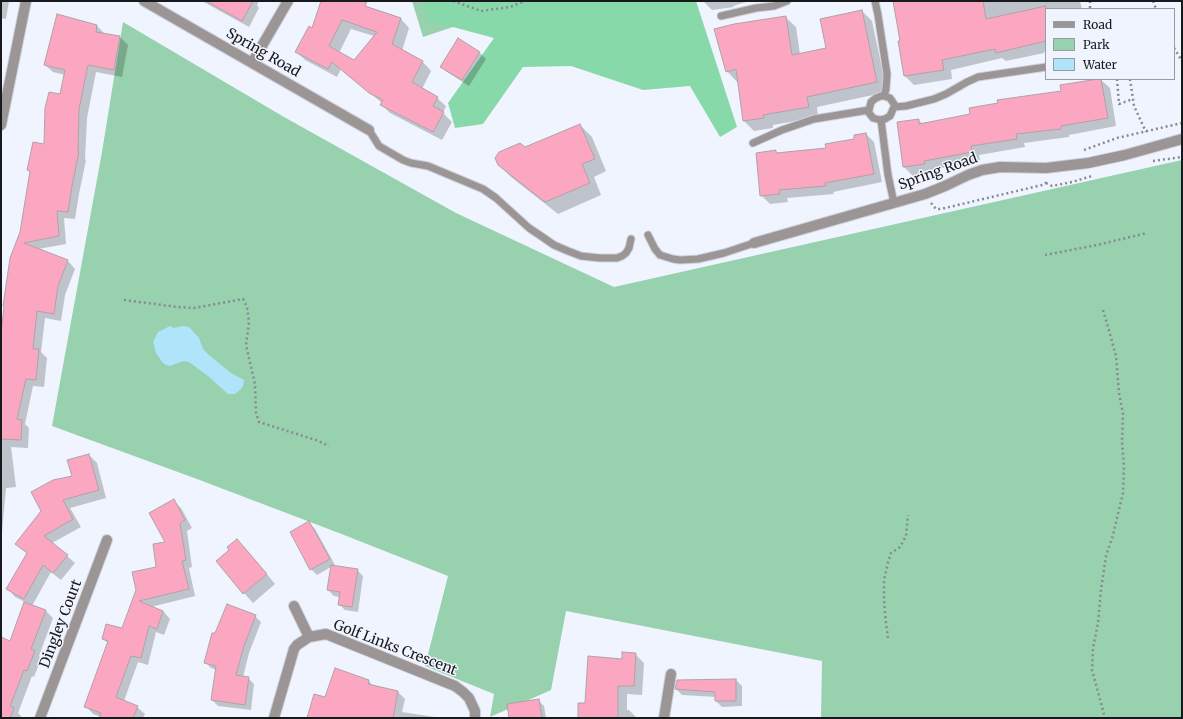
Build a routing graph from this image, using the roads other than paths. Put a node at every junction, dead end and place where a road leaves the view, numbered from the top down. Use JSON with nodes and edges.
{"nodes":[{"id":1,"x":26,"y":1,"type":"edge"},
{"id":2,"x":144,"y":1,"type":"edge"},
{"id":3,"x":288,"y":1,"type":"edge"},
{"id":4,"x":786,"y":1,"type":"edge"},
{"id":5,"x":875,"y":1,"type":"edge"},
{"id":6,"x":722,"y":16,"type":"dead end"},
{"id":7,"x":252,"y":63,"type":"junction"},
{"id":8,"x":1045,"y":67,"type":"edge"},
{"id":9,"x":884,"y":96,"type":"junction"},
{"id":10,"x":894,"y":107,"type":"junction"},
{"id":11,"x":869,"y":110,"type":"junction"},
{"id":12,"x":2,"y":112,"type":"edge"},
{"id":13,"x":880,"y":120,"type":"junction"},
{"id":14,"x":1,"y":125,"type":"edge"},
{"id":15,"x":368,"y":130,"type":"joint"},
{"id":16,"x":1182,"y":139,"type":"edge"},
{"id":17,"x":753,"y":143,"type":"dead end"},
{"id":18,"x":894,"y":203,"type":"junction"},
{"id":19,"x":648,"y":235,"type":"dead end"},
{"id":20,"x":632,"y":239,"type":"dead end"},
{"id":21,"x":754,"y":243,"type":"joint"},
{"id":22,"x":107,"y":540,"type":"dead end"},
{"id":23,"x":294,"y":606,"type":"dead end"},
{"id":24,"x":308,"y":637,"type":"junction"},
{"id":25,"x":671,"y":674,"type":"dead end"},
{"id":26,"x":40,"y":718,"type":"edge"},
{"id":27,"x":274,"y":718,"type":"edge"},
{"id":28,"x":475,"y":718,"type":"edge"},
{"id":29,"x":664,"y":718,"type":"edge"}],
"edges":[{"from":1,"to":12,"type":"street"},
{"from":2,"to":7,"type":"street","name":"Spring Road"},
{"from":3,"to":7,"type":"street"},
{"from":4,"to":6,"type":"lane"},
{"from":5,"to":9,"type":"lane"},
{"from":7,"to":15,"type":"street","name":"Spring Road"},
{"from":8,"to":10,"type":"lane"},
{"from":9,"to":10,"type":"lane"},
{"from":9,"to":11,"type":"lane"},
{"from":10,"to":13,"type":"lane"},
{"from":11,"to":13,"type":"lane"},
{"from":11,"to":17,"type":"lane"},
{"from":12,"to":14,"type":"street"},
{"from":13,"to":18,"type":"lane"},
{"from":15,"to":20,"type":"lane"},
{"from":16,"to":18,"type":"street","name":"Spring Road"},
{"from":18,"to":21,"type":"street","name":"Spring Road"},
{"from":19,"to":21,"type":"lane"},
{"from":22,"to":26,"type":"street","name":"Dingley Court"},
{"from":23,"to":24,"type":"street"},
{"from":24,"to":27,"type":"street"},
{"from":24,"to":28,"type":"street","name":"Golf Links Crescent"},
{"from":25,"to":29,"type":"street"}]}
